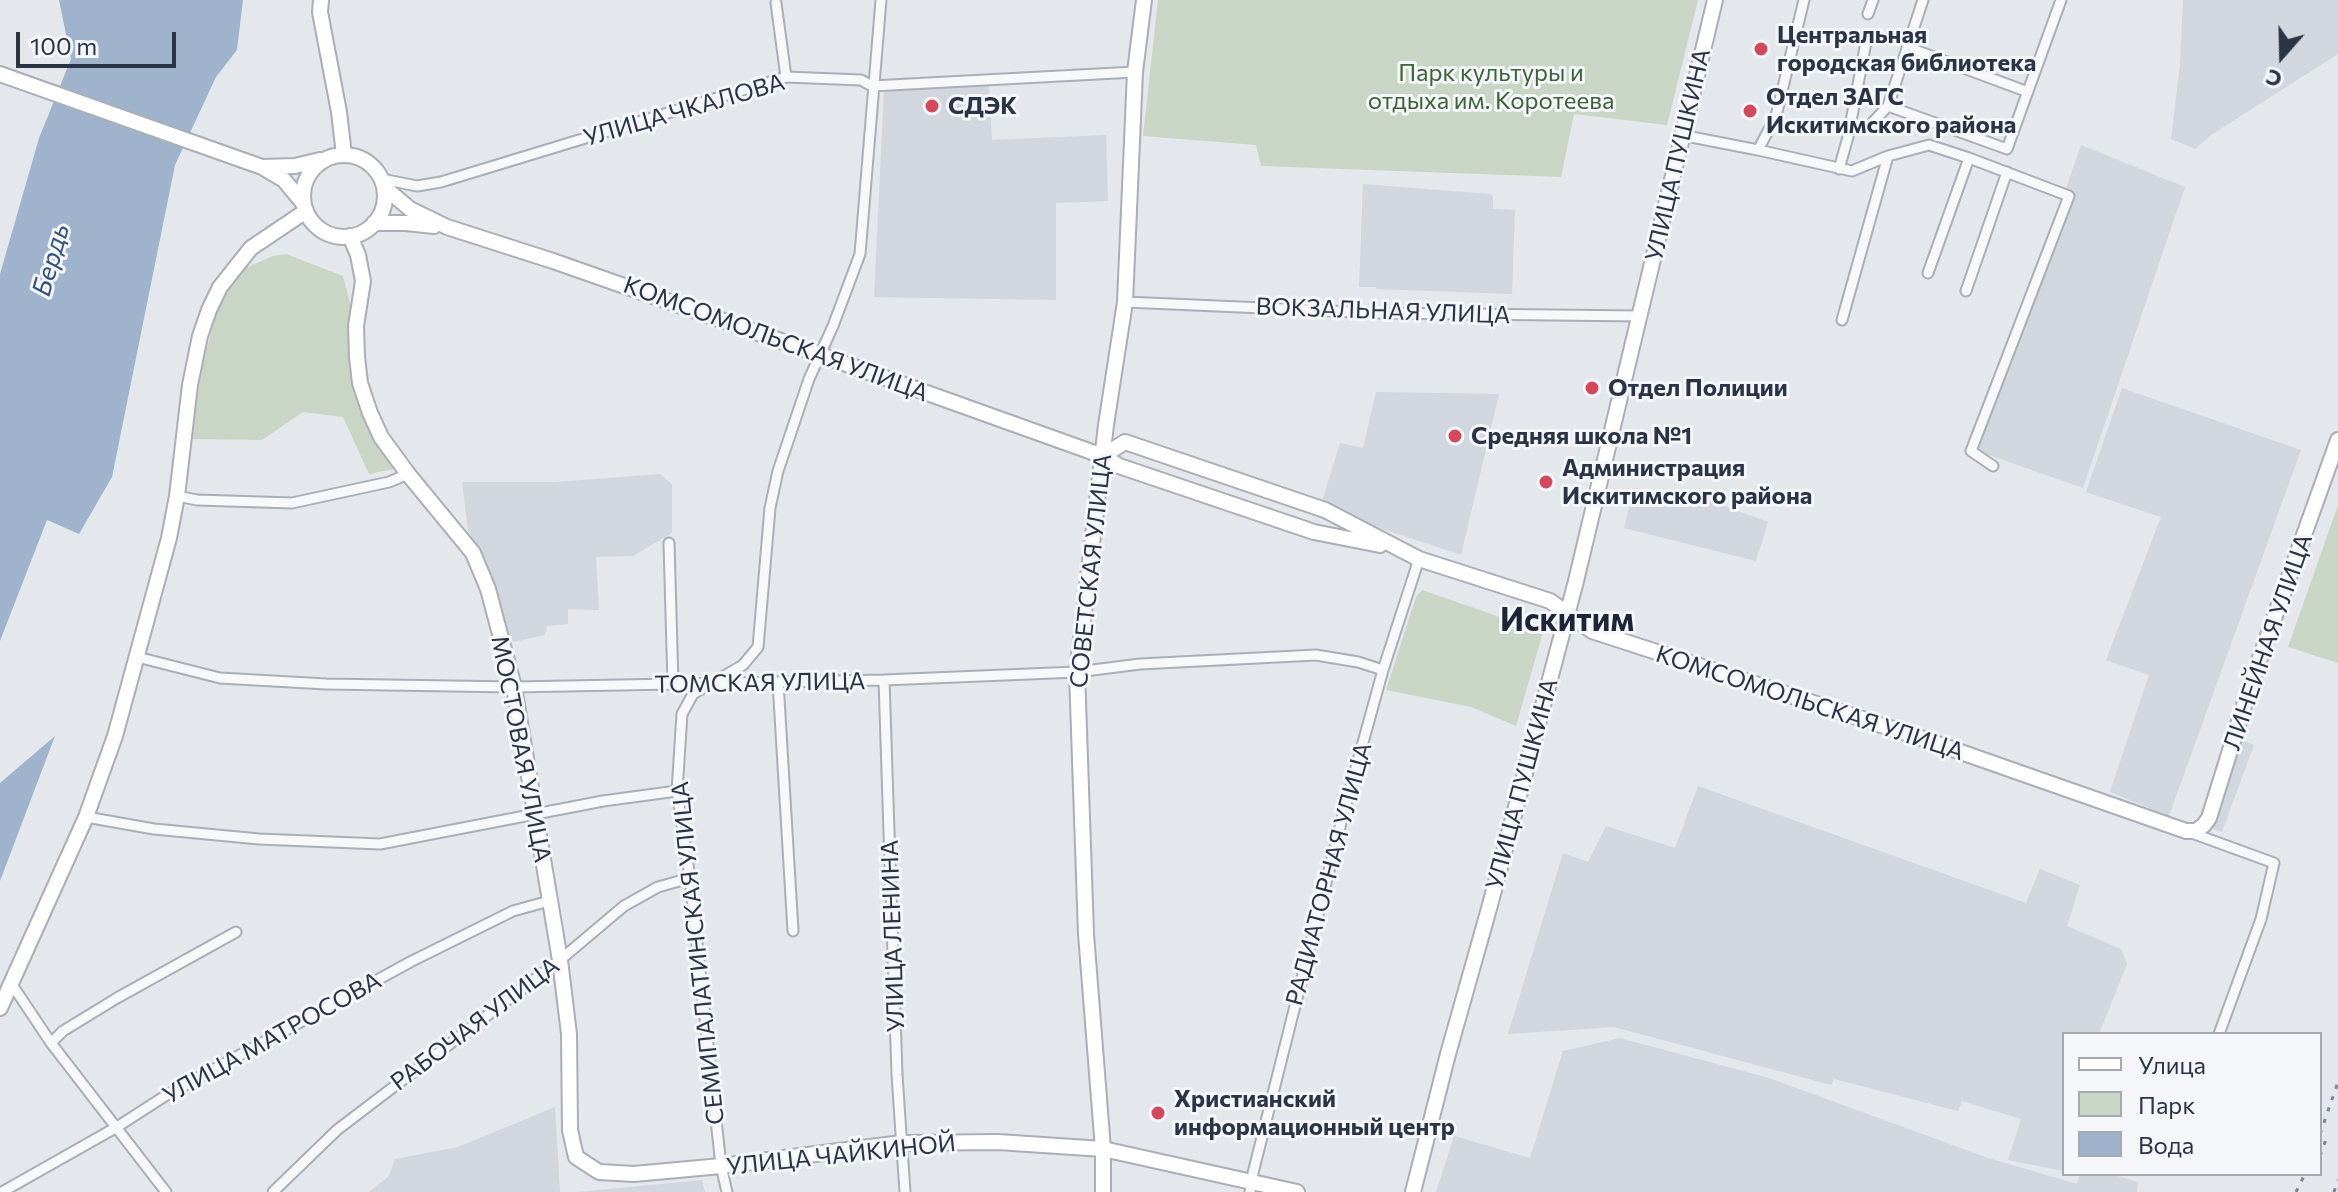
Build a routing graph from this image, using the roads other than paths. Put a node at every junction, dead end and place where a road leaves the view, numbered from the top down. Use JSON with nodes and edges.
{"nodes":[{"id":1,"x":321,"y":0,"type":"edge"},
{"id":2,"x":881,"y":0,"type":"edge"},
{"id":3,"x":1144,"y":0,"type":"edge"},
{"id":4,"x":1715,"y":0,"type":"edge"},
{"id":5,"x":1804,"y":0,"type":"edge"},
{"id":6,"x":1873,"y":0,"type":"edge"},
{"id":7,"x":1923,"y":0,"type":"edge"},
{"id":8,"x":2061,"y":0,"type":"edge"},
{"id":9,"x":776,"y":3,"type":"dead end"},
{"id":10,"x":1868,"y":14,"type":"dead end"},
{"id":11,"x":1867,"y":37,"type":"dead end"},
{"id":12,"x":1907,"y":47,"type":"junction"},
{"id":13,"x":1135,"y":72,"type":"junction"},
{"id":14,"x":0,"y":74,"type":"edge"},
{"id":15,"x":786,"y":77,"type":"junction"},
{"id":16,"x":872,"y":86,"type":"junction"},
{"id":17,"x":2028,"y":92,"type":"junction"},
{"id":18,"x":1888,"y":106,"type":"junction"},
{"id":19,"x":1873,"y":122,"type":"dead end"},
{"id":20,"x":1681,"y":135,"type":"junction"},
{"id":21,"x":1758,"y":150,"type":"junction"},
{"id":22,"x":344,"y":155,"type":"junction"},
{"id":23,"x":1888,"y":156,"type":"junction"},
{"id":24,"x":328,"y":158,"type":"junction"},
{"id":25,"x":1969,"y":158,"type":"junction"},
{"id":26,"x":262,"y":167,"type":"junction"},
{"id":27,"x":1839,"y":169,"type":"junction"},
{"id":28,"x":2007,"y":172,"type":"junction"},
{"id":29,"x":383,"y":183,"type":"junction"},
{"id":30,"x":304,"y":207,"type":"junction"},
{"id":31,"x":374,"y":223,"type":"junction"},
{"id":32,"x":447,"y":227,"type":"junction"},
{"id":33,"x":350,"y":236,"type":"junction"},
{"id":34,"x":1928,"y":273,"type":"dead end"},
{"id":35,"x":1966,"y":291,"type":"dead end"},
{"id":36,"x":1125,"y":302,"type":"junction"},
{"id":37,"x":1640,"y":316,"type":"junction"},
{"id":38,"x":1842,"y":320,"type":"dead end"},
{"id":39,"x":821,"y":355,"type":"junction"},
{"id":40,"x":2338,"y":440,"type":"edge"},
{"id":41,"x":1103,"y":456,"type":"junction"},
{"id":42,"x":1993,"y":466,"type":"dead end"},
{"id":43,"x":408,"y":474,"type":"junction"},
{"id":44,"x":177,"y":496,"type":"junction"},
{"id":45,"x":669,"y":543,"type":"dead end"},
{"id":46,"x":1396,"y":548,"type":"junction"},
{"id":47,"x":1419,"y":559,"type":"junction"},
{"id":48,"x":1568,"y":613,"type":"junction"},
{"id":49,"x":137,"y":657,"type":"junction"},
{"id":50,"x":1383,"y":670,"type":"junction"},
{"id":51,"x":1077,"y":672,"type":"junction"},
{"id":52,"x":884,"y":680,"type":"junction"},
{"id":53,"x":712,"y":682,"type":"junction"},
{"id":54,"x":778,"y":682,"type":"junction"},
{"id":55,"x":673,"y":685,"type":"junction"},
{"id":56,"x":514,"y":687,"type":"junction"},
{"id":57,"x":677,"y":791,"type":"junction"},
{"id":58,"x":535,"y":814,"type":"junction"},
{"id":59,"x":86,"y":817,"type":"junction"},
{"id":60,"x":2186,"y":831,"type":"junction"},
{"id":61,"x":690,"y":878,"type":"junction"},
{"id":62,"x":549,"y":901,"type":"junction"},
{"id":63,"x":793,"y":931,"type":"dead end"},
{"id":64,"x":236,"y":932,"type":"dead end"},
{"id":65,"x":560,"y":960,"type":"junction"},
{"id":66,"x":11,"y":983,"type":"junction"},
{"id":67,"x":0,"y":1008,"type":"edge"},
{"id":68,"x":2220,"y":1032,"type":"edge"},
{"id":69,"x":51,"y":1043,"type":"junction"},
{"id":70,"x":117,"y":1127,"type":"junction"},
{"id":71,"x":902,"y":1143,"type":"junction"},
{"id":72,"x":1103,"y":1149,"type":"junction"},
{"id":73,"x":576,"y":1157,"type":"joint"},
{"id":74,"x":721,"y":1166,"type":"junction"},
{"id":75,"x":1250,"y":1187,"type":"edge"},
{"id":76,"x":2,"y":1192,"type":"edge"},
{"id":77,"x":166,"y":1192,"type":"edge"},
{"id":78,"x":273,"y":1192,"type":"edge"},
{"id":79,"x":727,"y":1192,"type":"edge"},
{"id":80,"x":905,"y":1192,"type":"edge"},
{"id":81,"x":1103,"y":1192,"type":"edge"},
{"id":82,"x":1297,"y":1192,"type":"edge"},
{"id":83,"x":1413,"y":1192,"type":"edge"}],
"edges":[{"from":1,"to":22,"type":"main road"},
{"from":2,"to":16,"type":"street","name":"СЕМИПАЛАТИНСКАЯ УЛИЦА"},
{"from":3,"to":13,"type":"main road","name":"СОВЕТСКАЯ УЛИЦА"},
{"from":4,"to":20,"type":"main road","name":"УЛИЦА ПУШКИНА"},
{"from":5,"to":21,"type":"street"},
{"from":6,"to":10,"type":"street"},
{"from":7,"to":12,"type":"street"},
{"from":8,"to":17,"type":"street"},
{"from":9,"to":15,"type":"street"},
{"from":11,"to":27,"type":"street"},
{"from":12,"to":17,"type":"street"},
{"from":12,"to":18,"type":"street"},
{"from":13,"to":16,"type":"street","name":"УЛИЦА ЧКАЛОВА"},
{"from":13,"to":36,"type":"main road","name":"СОВЕТСКАЯ УЛИЦА"},
{"from":14,"to":26,"type":"main road"},
{"from":15,"to":16,"type":"street","name":"УЛИЦА ЧКАЛОВА"},
{"from":15,"to":29,"type":"street","name":"УЛИЦА ЧКАЛОВА"},
{"from":16,"to":39,"type":"street","name":"СЕМИПАЛАТИНСКАЯ УЛИЦА"},
{"from":17,"to":18,"type":"street"},
{"from":18,"to":19,"type":"street"},
{"from":20,"to":21,"type":"street"},
{"from":20,"to":37,"type":"main road","name":"УЛИЦА ПУШКИНА"},
{"from":21,"to":27,"type":"street"},
{"from":22,"to":24,"type":"main road"},
{"from":22,"to":29,"type":"main road"},
{"from":23,"to":25,"type":"street"},
{"from":23,"to":27,"type":"street"},
{"from":23,"to":38,"type":"street"},
{"from":24,"to":26,"type":"main road"},
{"from":24,"to":30,"type":"main road"},
{"from":25,"to":28,"type":"street"},
{"from":25,"to":34,"type":"street"},
{"from":26,"to":30,"type":"main road"},
{"from":28,"to":35,"type":"street"},
{"from":28,"to":42,"type":"street"},
{"from":29,"to":31,"type":"main road"},
{"from":29,"to":32,"type":"main road","name":"КОМСОМОЛЬСКАЯ УЛИЦА"},
{"from":30,"to":33,"type":"main road"},
{"from":30,"to":44,"type":"main road"},
{"from":31,"to":32,"type":"main road","name":"КОМСОМОЛЬСКАЯ УЛИЦА"},
{"from":31,"to":33,"type":"main road"},
{"from":32,"to":39,"type":"main road","name":"КОМСОМОЛЬСКАЯ УЛИЦА"},
{"from":33,"to":43,"type":"main road","name":"МОСТОВАЯ УЛИЦА"},
{"from":36,"to":37,"type":"street","name":"ВОКЗАЛЬНАЯ УЛИЦА"},
{"from":36,"to":41,"type":"main road","name":"СОВЕТСКАЯ УЛИЦА"},
{"from":37,"to":48,"type":"main road","name":"УЛИЦА ПУШКИНА"},
{"from":39,"to":41,"type":"main road","name":"КОМСОМОЛЬСКАЯ УЛИЦА"},
{"from":39,"to":53,"type":"street","name":"СЕМИПАЛАТИНСКАЯ УЛИЦА"},
{"from":40,"to":60,"type":"main road","name":"ЛИНЕЙНАЯ УЛИЦА"},
{"from":41,"to":46,"type":"main road","name":"КОМСОМОЛЬСКАЯ УЛИЦА"},
{"from":41,"to":46,"type":"main road","name":"КОМСОМОЛЬСКАЯ УЛИЦА"},
{"from":41,"to":51,"type":"main road","name":"СОВЕТСКАЯ УЛИЦА"},
{"from":43,"to":44,"type":"street"},
{"from":43,"to":56,"type":"main road","name":"МОСТОВАЯ УЛИЦА"},
{"from":44,"to":49,"type":"main road"},
{"from":45,"to":55,"type":"street"},
{"from":46,"to":47,"type":"main road","name":"КОМСОМОЛЬСКАЯ УЛИЦА"},
{"from":47,"to":48,"type":"main road","name":"КОМСОМОЛЬСКАЯ УЛИЦА"},
{"from":47,"to":50,"type":"street","name":"РАДИАТОРНАЯ УЛИЦА"},
{"from":48,"to":60,"type":"main road","name":"КОМСОМОЛЬСКАЯ УЛИЦА"},
{"from":48,"to":83,"type":"main road","name":"УЛИЦА ПУШКИНА"},
{"from":49,"to":56,"type":"street","name":"ТОМСКАЯ УЛИЦА"},
{"from":49,"to":59,"type":"main road"},
{"from":50,"to":51,"type":"street","name":"ТОМСКАЯ УЛИЦА"},
{"from":50,"to":75,"type":"street","name":"РАДИАТОРНАЯ УЛИЦА"},
{"from":51,"to":52,"type":"street","name":"ТОМСКАЯ УЛИЦА"},
{"from":51,"to":72,"type":"main road","name":"СОВЕТСКАЯ УЛИЦА"},
{"from":52,"to":54,"type":"street","name":"ТОМСКАЯ УЛИЦА"},
{"from":52,"to":71,"type":"street","name":"УЛИЦА ЛЕНИНА"},
{"from":53,"to":54,"type":"street","name":"ТОМСКАЯ УЛИЦА"},
{"from":53,"to":55,"type":"street","name":"ТОМСКАЯ УЛИЦА"},
{"from":53,"to":57,"type":"street","name":"СЕМИПАЛАТИНСКАЯ УЛИЦА"},
{"from":54,"to":63,"type":"street"},
{"from":55,"to":56,"type":"street","name":"ТОМСКАЯ УЛИЦА"},
{"from":56,"to":58,"type":"main road","name":"МОСТОВАЯ УЛИЦА"},
{"from":57,"to":58,"type":"street"},
{"from":57,"to":61,"type":"street","name":"СЕМИПАЛАТИНСКАЯ УЛИЦА"},
{"from":58,"to":59,"type":"street"},
{"from":58,"to":62,"type":"main road","name":"МОСТОВАЯ УЛИЦА"},
{"from":59,"to":66,"type":"main road"},
{"from":60,"to":68,"type":"street"},
{"from":61,"to":65,"type":"street","name":"РАБОЧАЯ УЛИЦА"},
{"from":61,"to":74,"type":"street","name":"СЕМИПАЛАТИНСКАЯ УЛИЦА"},
{"from":62,"to":65,"type":"main road","name":"МОСТОВАЯ УЛИЦА"},
{"from":62,"to":70,"type":"street","name":"УЛИЦА МАТРОСОВА"},
{"from":64,"to":69,"type":"street"},
{"from":65,"to":73,"type":"main road","name":"МОСТОВАЯ УЛИЦА"},
{"from":65,"to":78,"type":"street","name":"РАБОЧАЯ УЛИЦА"},
{"from":66,"to":67,"type":"main road"},
{"from":66,"to":69,"type":"street"},
{"from":69,"to":70,"type":"street"},
{"from":70,"to":76,"type":"street","name":"УЛИЦА МАТРОСОВА"},
{"from":70,"to":77,"type":"street"},
{"from":71,"to":72,"type":"main road","name":"УЛИЦА ЧАЙКИНОЙ"},
{"from":71,"to":74,"type":"main road","name":"УЛИЦА ЧАЙКИНОЙ"},
{"from":71,"to":80,"type":"street","name":"УЛИЦА ЛЕНИНА"},
{"from":72,"to":75,"type":"main road","name":"УЛИЦА ЧАЙКИНОЙ"},
{"from":72,"to":81,"type":"main road","name":"СОВЕТСКАЯ УЛИЦА"},
{"from":73,"to":74,"type":"main road","name":"УЛИЦА ЧАЙКИНОЙ"},
{"from":74,"to":79,"type":"street","name":"СЕМИПАЛАТИНСКАЯ УЛИЦА"},
{"from":75,"to":82,"type":"main road","name":"УЛИЦА ЧАЙКИНОЙ"}]}
